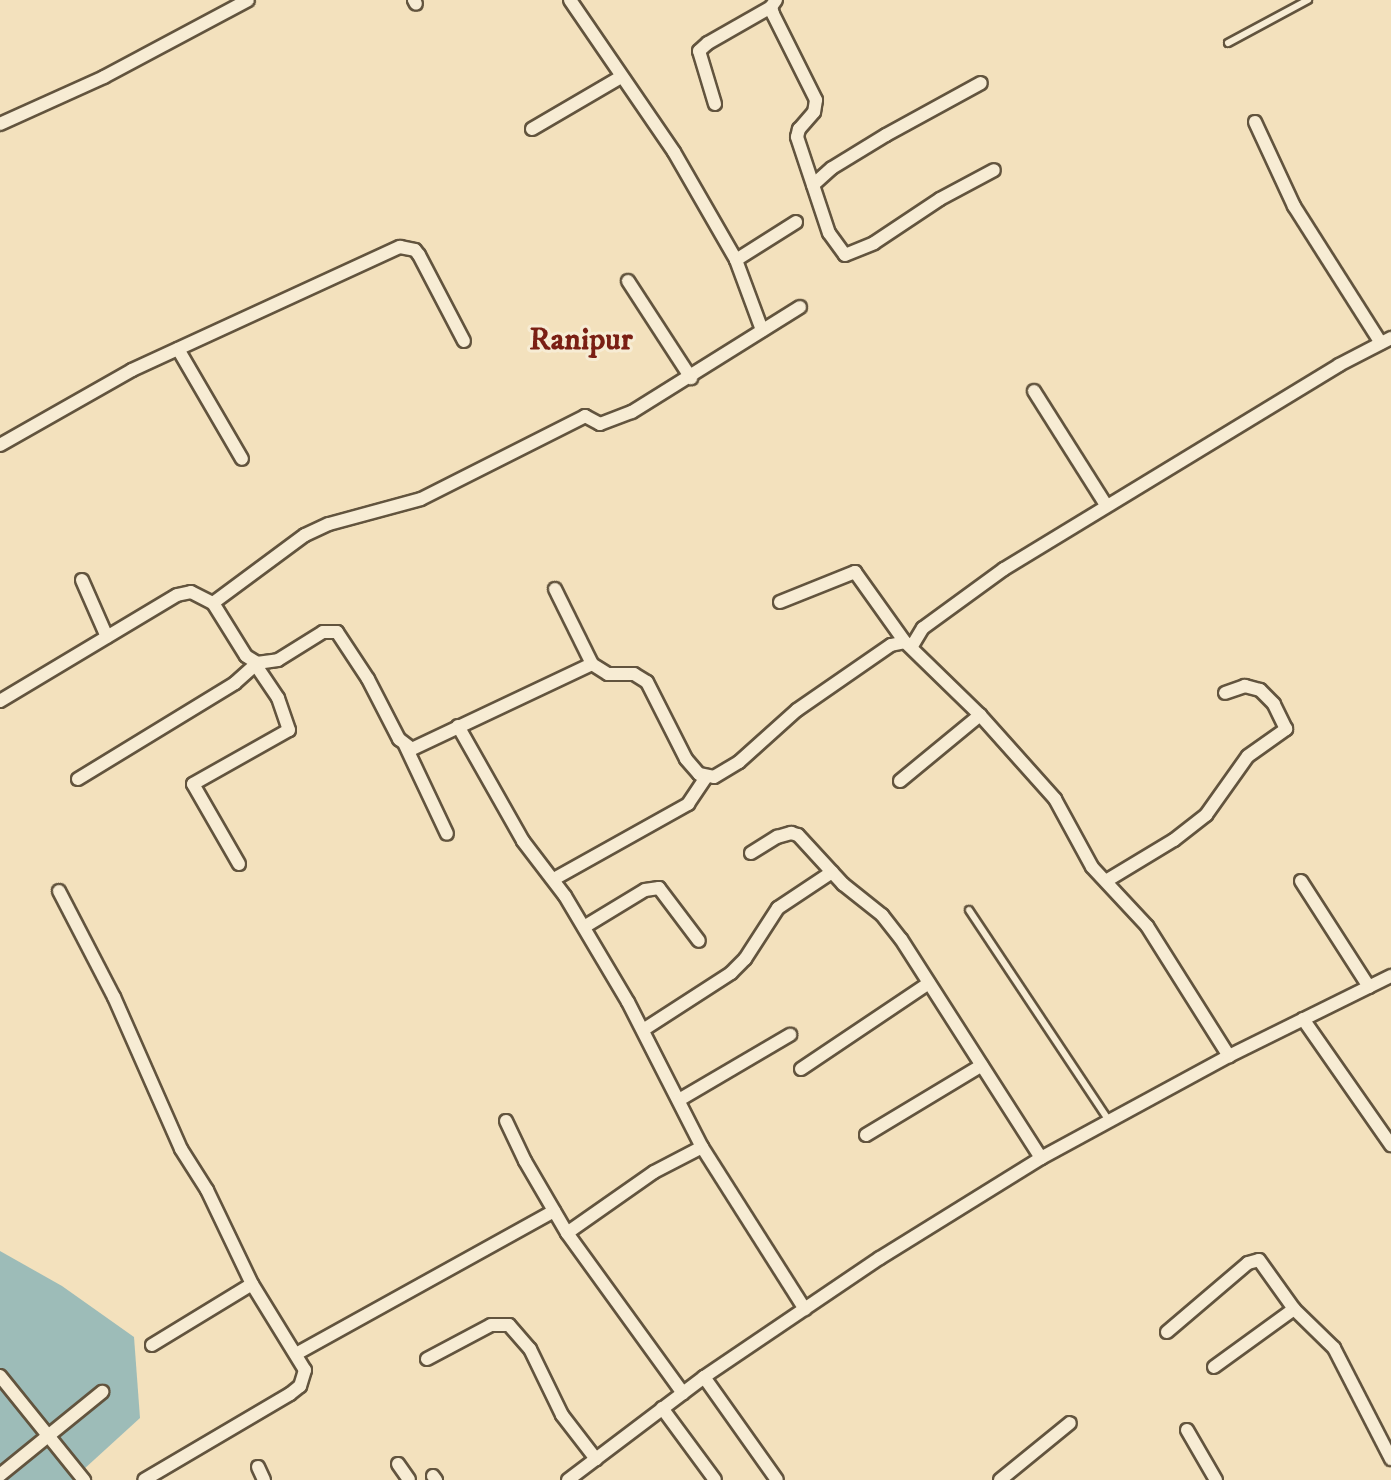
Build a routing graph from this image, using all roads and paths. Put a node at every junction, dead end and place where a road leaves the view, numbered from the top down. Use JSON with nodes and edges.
{"nodes":[{"id":1,"x":248,"y":0,"type":"edge"},
{"id":2,"x":570,"y":0,"type":"edge"},
{"id":3,"x":1308,"y":0,"type":"edge"},
{"id":4,"x":774,"y":4,"type":"edge"},
{"id":5,"x":1228,"y":43,"type":"dead end"},
{"id":6,"x":621,"y":77,"type":"junction"},
{"id":7,"x":981,"y":83,"type":"dead end"},
{"id":8,"x":715,"y":104,"type":"dead end"},
{"id":9,"x":1255,"y":122,"type":"dead end"},
{"id":10,"x":0,"y":124,"type":"edge"},
{"id":11,"x":532,"y":129,"type":"dead end"},
{"id":12,"x":994,"y":170,"type":"dead end"},
{"id":13,"x":813,"y":185,"type":"junction"},
{"id":14,"x":796,"y":222,"type":"dead end"},
{"id":15,"x":736,"y":260,"type":"junction"},
{"id":16,"x":628,"y":281,"type":"dead end"},
{"id":17,"x":800,"y":307,"type":"dead end"},
{"id":18,"x":762,"y":330,"type":"junction"},
{"id":19,"x":1386,"y":340,"type":"edge"},
{"id":20,"x":464,"y":341,"type":"dead end"},
{"id":21,"x":178,"y":349,"type":"junction"},
{"id":22,"x":691,"y":378,"type":"junction"},
{"id":23,"x":1034,"y":391,"type":"dead end"},
{"id":24,"x":0,"y":445,"type":"edge"},
{"id":25,"x":242,"y":459,"type":"dead end"},
{"id":26,"x":1106,"y":505,"type":"junction"},
{"id":27,"x":82,"y":580,"type":"dead end"},
{"id":28,"x":555,"y":589,"type":"dead end"},
{"id":29,"x":780,"y":602,"type":"dead end"},
{"id":30,"x":213,"y":603,"type":"junction"},
{"id":31,"x":107,"y":637,"type":"junction"},
{"id":32,"x":909,"y":644,"type":"junction"},
{"id":33,"x":257,"y":664,"type":"junction"},
{"id":34,"x":592,"y":664,"type":"junction"},
{"id":35,"x":1225,"y":693,"type":"dead end"},
{"id":36,"x":0,"y":701,"type":"edge"},
{"id":37,"x":980,"y":715,"type":"junction"},
{"id":38,"x":458,"y":726,"type":"junction"},
{"id":39,"x":405,"y":745,"type":"junction"},
{"id":40,"x":706,"y":777,"type":"junction"},
{"id":41,"x":78,"y":779,"type":"dead end"},
{"id":42,"x":900,"y":781,"type":"dead end"},
{"id":43,"x":447,"y":834,"type":"dead end"},
{"id":44,"x":751,"y":853,"type":"dead end"},
{"id":45,"x":239,"y":864,"type":"dead end"},
{"id":46,"x":832,"y":872,"type":"junction"},
{"id":47,"x":554,"y":879,"type":"junction"},
{"id":48,"x":1106,"y":881,"type":"junction"},
{"id":49,"x":1301,"y":881,"type":"dead end"},
{"id":50,"x":59,"y":891,"type":"dead end"},
{"id":51,"x":969,"y":910,"type":"dead end"},
{"id":52,"x":584,"y":927,"type":"junction"},
{"id":53,"x":699,"y":941,"type":"dead end"},
{"id":54,"x":1391,"y":976,"type":"edge"},
{"id":55,"x":929,"y":983,"type":"junction"},
{"id":56,"x":1369,"y":987,"type":"junction"},
{"id":57,"x":1303,"y":1019,"type":"junction"},
{"id":58,"x":643,"y":1030,"type":"junction"},
{"id":59,"x":790,"y":1035,"type":"dead end"},
{"id":60,"x":1229,"y":1056,"type":"junction"},
{"id":61,"x":982,"y":1065,"type":"junction"},
{"id":62,"x":801,"y":1069,"type":"dead end"},
{"id":63,"x":679,"y":1100,"type":"junction"},
{"id":64,"x":506,"y":1121,"type":"dead end"},
{"id":65,"x":1109,"y":1121,"type":"junction"},
{"id":66,"x":866,"y":1135,"type":"dead end"},
{"id":67,"x":1391,"y":1145,"type":"edge"},
{"id":68,"x":702,"y":1147,"type":"junction"},
{"id":69,"x":1041,"y":1158,"type":"junction"},
{"id":70,"x":554,"y":1211,"type":"junction"},
{"id":71,"x":567,"y":1233,"type":"junction"},
{"id":72,"x":252,"y":1284,"type":"junction"},
{"id":73,"x":805,"y":1309,"type":"junction"},
{"id":74,"x":1294,"y":1309,"type":"junction"},
{"id":75,"x":1167,"y":1332,"type":"dead end"},
{"id":76,"x":152,"y":1345,"type":"dead end"},
{"id":77,"x":296,"y":1354,"type":"junction"},
{"id":78,"x":427,"y":1359,"type":"dead end"},
{"id":79,"x":1214,"y":1367,"type":"dead end"},
{"id":80,"x":0,"y":1376,"type":"edge"},
{"id":81,"x":704,"y":1377,"type":"junction"},
{"id":82,"x":102,"y":1392,"type":"dead end"},
{"id":83,"x":683,"y":1393,"type":"junction"},
{"id":84,"x":662,"y":1408,"type":"junction"},
{"id":85,"x":1070,"y":1423,"type":"dead end"},
{"id":86,"x":1187,"y":1430,"type":"dead end"},
{"id":87,"x":50,"y":1434,"type":"junction"},
{"id":88,"x":596,"y":1459,"type":"junction"},
{"id":89,"x":1391,"y":1459,"type":"edge"},
{"id":90,"x":398,"y":1464,"type":"dead end"},
{"id":91,"x":258,"y":1467,"type":"dead end"},
{"id":92,"x":1020,"y":1474,"type":"edge"},
{"id":93,"x":0,"y":1475,"type":"edge"},
{"id":94,"x":84,"y":1480,"type":"edge"},
{"id":95,"x":144,"y":1480,"type":"edge"},
{"id":96,"x":264,"y":1480,"type":"edge"},
{"id":97,"x":409,"y":1480,"type":"edge"},
{"id":98,"x":568,"y":1480,"type":"edge"},
{"id":99,"x":715,"y":1480,"type":"edge"},
{"id":100,"x":777,"y":1480,"type":"edge"},
{"id":101,"x":1000,"y":1480,"type":"edge"},
{"id":102,"x":1216,"y":1480,"type":"edge"}],
"edges":[{"from":1,"to":10,"type":"street"},
{"from":2,"to":6,"type":"street"},
{"from":3,"to":5,"type":"lane"},
{"from":4,"to":8,"type":"street"},
{"from":4,"to":13,"type":"street"},
{"from":6,"to":11,"type":"street"},
{"from":6,"to":15,"type":"street"},
{"from":7,"to":13,"type":"street"},
{"from":9,"to":19,"type":"street"},
{"from":12,"to":13,"type":"street"},
{"from":14,"to":15,"type":"street"},
{"from":15,"to":18,"type":"street"},
{"from":16,"to":22,"type":"street"},
{"from":17,"to":18,"type":"street"},
{"from":18,"to":22,"type":"street"},
{"from":19,"to":26,"type":"street"},
{"from":20,"to":21,"type":"street"},
{"from":21,"to":24,"type":"street"},
{"from":21,"to":25,"type":"street"},
{"from":22,"to":30,"type":"street"},
{"from":23,"to":26,"type":"street"},
{"from":26,"to":32,"type":"street"},
{"from":27,"to":31,"type":"street"},
{"from":28,"to":34,"type":"street"},
{"from":29,"to":32,"type":"street"},
{"from":30,"to":31,"type":"street"},
{"from":30,"to":33,"type":"street"},
{"from":31,"to":36,"type":"street"},
{"from":32,"to":37,"type":"street"},
{"from":32,"to":40,"type":"street"},
{"from":33,"to":39,"type":"street"},
{"from":33,"to":41,"type":"street"},
{"from":33,"to":45,"type":"street"},
{"from":34,"to":38,"type":"street"},
{"from":34,"to":40,"type":"street"},
{"from":35,"to":48,"type":"street"},
{"from":37,"to":42,"type":"street"},
{"from":37,"to":48,"type":"street"},
{"from":38,"to":39,"type":"street"},
{"from":38,"to":47,"type":"street"},
{"from":39,"to":43,"type":"street"},
{"from":40,"to":47,"type":"street"},
{"from":44,"to":46,"type":"street"},
{"from":46,"to":55,"type":"street"},
{"from":46,"to":58,"type":"street"},
{"from":47,"to":52,"type":"street"},
{"from":48,"to":60,"type":"street"},
{"from":49,"to":56,"type":"street"},
{"from":50,"to":72,"type":"street"},
{"from":51,"to":65,"type":"lane"},
{"from":52,"to":53,"type":"street"},
{"from":52,"to":58,"type":"street"},
{"from":54,"to":56,"type":"street"},
{"from":55,"to":61,"type":"street"},
{"from":55,"to":62,"type":"street"},
{"from":56,"to":57,"type":"street"},
{"from":57,"to":60,"type":"street"},
{"from":57,"to":67,"type":"street"},
{"from":58,"to":63,"type":"street"},
{"from":59,"to":63,"type":"street"},
{"from":60,"to":65,"type":"street"},
{"from":61,"to":66,"type":"street"},
{"from":61,"to":69,"type":"street"},
{"from":63,"to":68,"type":"street"},
{"from":64,"to":70,"type":"street"},
{"from":65,"to":69,"type":"street"},
{"from":68,"to":71,"type":"street"},
{"from":68,"to":73,"type":"street"},
{"from":69,"to":73,"type":"street"},
{"from":70,"to":71,"type":"street"},
{"from":70,"to":77,"type":"street"},
{"from":71,"to":83,"type":"street"},
{"from":72,"to":76,"type":"street"},
{"from":72,"to":77,"type":"street"},
{"from":73,"to":81,"type":"street"},
{"from":74,"to":75,"type":"street"},
{"from":74,"to":79,"type":"street"},
{"from":74,"to":89,"type":"street"},
{"from":77,"to":95,"type":"street"},
{"from":78,"to":88,"type":"street"},
{"from":80,"to":87,"type":"street"},
{"from":81,"to":83,"type":"street"},
{"from":81,"to":100,"type":"street"},
{"from":82,"to":87,"type":"street"},
{"from":83,"to":84,"type":"street"},
{"from":84,"to":88,"type":"street"},
{"from":84,"to":99,"type":"street"},
{"from":85,"to":92,"type":"street"},
{"from":86,"to":102,"type":"street"},
{"from":87,"to":93,"type":"street"},
{"from":87,"to":94,"type":"street"},
{"from":88,"to":98,"type":"street"},
{"from":90,"to":97,"type":"street"},
{"from":91,"to":96,"type":"street"},
{"from":92,"to":101,"type":"street"}]}
